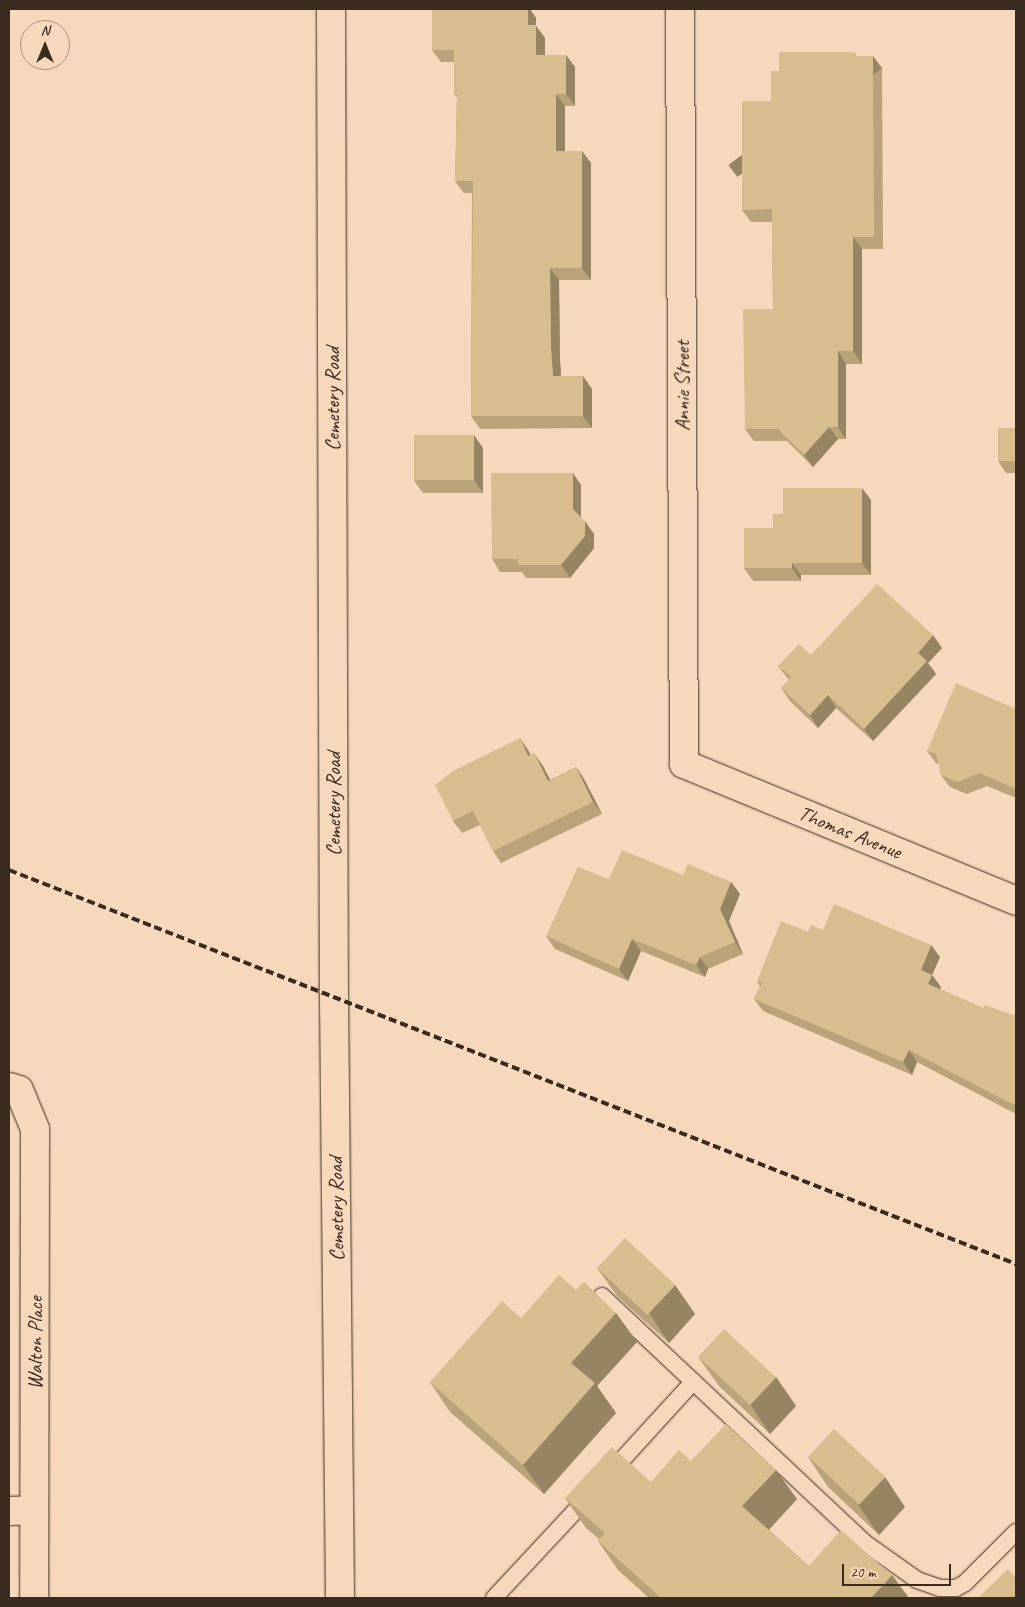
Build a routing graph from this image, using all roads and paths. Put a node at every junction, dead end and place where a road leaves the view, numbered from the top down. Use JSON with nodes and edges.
{"nodes":[{"id":1,"x":331,"y":9,"type":"edge"},
{"id":2,"x":680,"y":9,"type":"edge"},
{"id":3,"x":684,"y":764,"type":"joint"},
{"id":4,"x":1016,"y":901,"type":"edge"},
{"id":5,"x":14,"y":1088,"type":"edge"},
{"id":6,"x":602,"y":1296,"type":"edge"},
{"id":7,"x":693,"y":1382,"type":"junction"},
{"id":8,"x":22,"y":1511,"type":"edge"},
{"id":9,"x":1016,"y":1532,"type":"edge"},
{"id":10,"x":945,"y":1593,"type":"edge"},
{"id":11,"x":34,"y":1598,"type":"edge"},
{"id":12,"x":340,"y":1598,"type":"edge"},
{"id":13,"x":494,"y":1598,"type":"edge"}],
"edges":[{"from":1,"to":12,"type":"street","name":"Cemetery Road"},
{"from":2,"to":3,"type":"street","name":"Annie Street"},
{"from":3,"to":4,"type":"street","name":"Thomas Avenue"},
{"from":5,"to":8,"type":"street","name":"Walton Place"},
{"from":6,"to":7,"type":"lane"},
{"from":7,"to":10,"type":"lane"},
{"from":7,"to":13,"type":"lane"},
{"from":8,"to":11,"type":"street","name":"Walton Place"},
{"from":9,"to":10,"type":"lane"}]}
